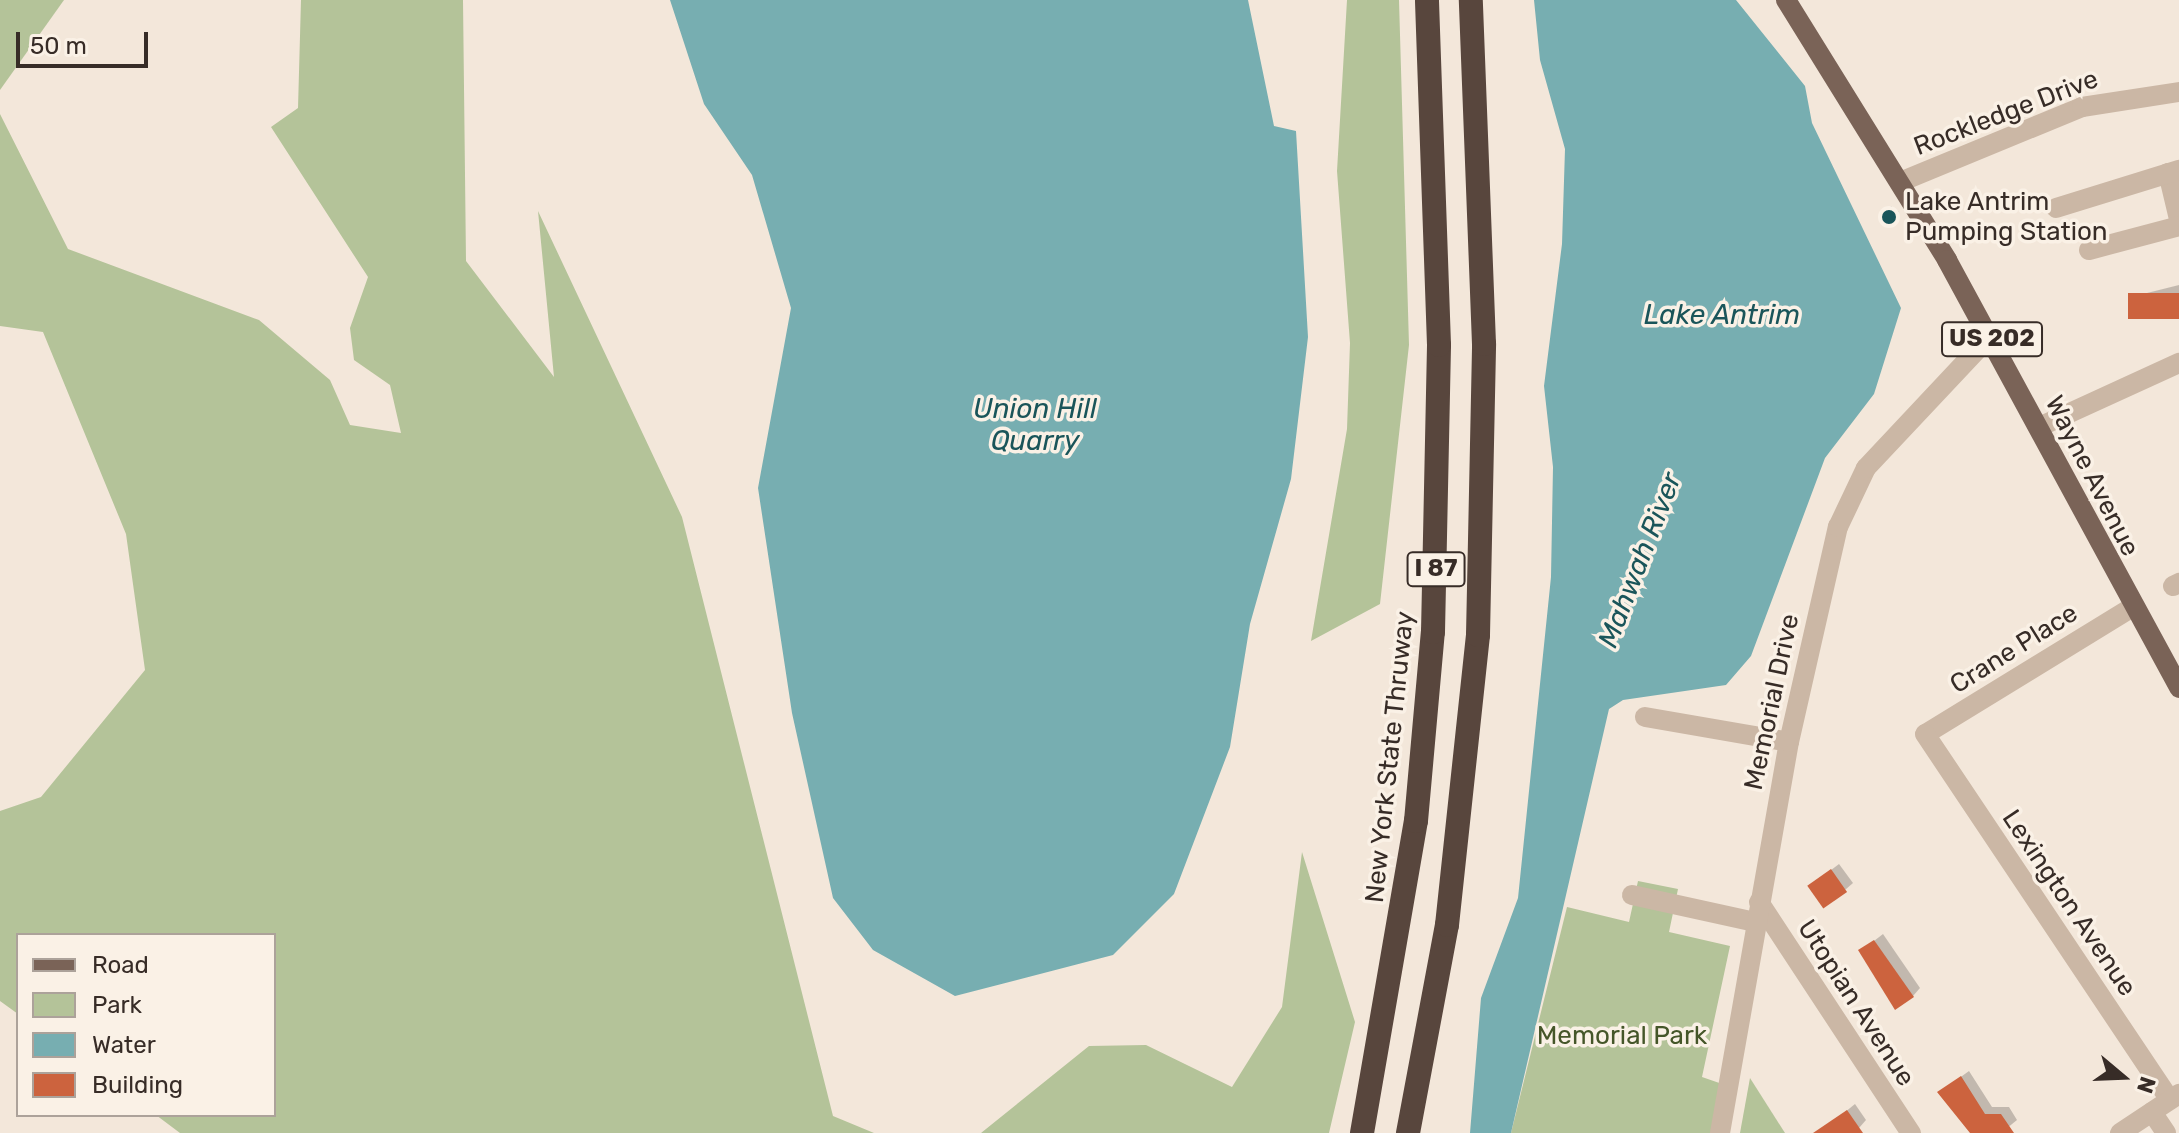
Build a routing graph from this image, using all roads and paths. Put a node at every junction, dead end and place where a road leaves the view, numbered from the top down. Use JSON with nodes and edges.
{"nodes":[{"id":1,"x":1427,"y":0,"type":"edge"},
{"id":2,"x":1471,"y":0,"type":"edge"},
{"id":3,"x":1786,"y":0,"type":"edge"},
{"id":4,"x":2179,"y":92,"type":"edge"},
{"id":5,"x":2173,"y":172,"type":"edge"},
{"id":6,"x":1900,"y":182,"type":"junction"},
{"id":7,"x":2056,"y":208,"type":"dead end"},
{"id":8,"x":2179,"y":219,"type":"edge"},
{"id":9,"x":2179,"y":226,"type":"edge"},
{"id":10,"x":2089,"y":250,"type":"dead end"},
{"id":11,"x":1990,"y":336,"type":"junction"},
{"id":12,"x":2179,"y":363,"type":"edge"},
{"id":13,"x":2039,"y":427,"type":"junction"},
{"id":14,"x":2131,"y":608,"type":"junction"},
{"id":15,"x":2179,"y":688,"type":"edge"},
{"id":16,"x":1645,"y":717,"type":"dead end"},
{"id":17,"x":1925,"y":734,"type":"joint"},
{"id":18,"x":1789,"y":742,"type":"junction"},
{"id":19,"x":1632,"y":895,"type":"dead end"},
{"id":20,"x":1757,"y":912,"type":"junction"},
{"id":21,"x":2174,"y":1097,"type":"edge"},
{"id":22,"x":2152,"y":1112,"type":"junction"},
{"id":23,"x":1362,"y":1133,"type":"edge"},
{"id":24,"x":1408,"y":1133,"type":"edge"},
{"id":25,"x":1720,"y":1133,"type":"edge"},
{"id":26,"x":1911,"y":1133,"type":"edge"},
{"id":27,"x":2120,"y":1133,"type":"edge"},
{"id":28,"x":2166,"y":1133,"type":"edge"}],
"edges":[{"from":1,"to":23,"type":"highway","name":"New York State Thruway","number":"I 87"},
{"from":2,"to":24,"type":"highway","number":"I 87"},
{"from":3,"to":6,"type":"main road","name":"Wayne Avenue","number":"US 202"},
{"from":4,"to":6,"type":"street","name":"Rockledge Drive"},
{"from":5,"to":7,"type":"street"},
{"from":5,"to":8,"type":"street"},
{"from":6,"to":11,"type":"main road","name":"Wayne Avenue","number":"US 202"},
{"from":9,"to":10,"type":"street"},
{"from":11,"to":13,"type":"main road","name":"Wayne Avenue","number":"US 202"},
{"from":11,"to":18,"type":"street","name":"Memorial Drive"},
{"from":12,"to":13,"type":"street"},
{"from":13,"to":14,"type":"main road","name":"Wayne Avenue","number":"US 202"},
{"from":14,"to":15,"type":"main road","name":"Wayne Avenue","number":"US 202"},
{"from":14,"to":17,"type":"street","name":"Crane Place"},
{"from":16,"to":18,"type":"street"},
{"from":17,"to":21,"type":"street","name":"Lexington Avenue"},
{"from":18,"to":20,"type":"street","name":"Memorial Drive"},
{"from":19,"to":20,"type":"street"},
{"from":20,"to":25,"type":"street","name":"Memorial Drive"},
{"from":20,"to":26,"type":"street","name":"Utopian Avenue"},
{"from":21,"to":22,"type":"street"},
{"from":22,"to":27,"type":"street"},
{"from":22,"to":28,"type":"street"}]}
